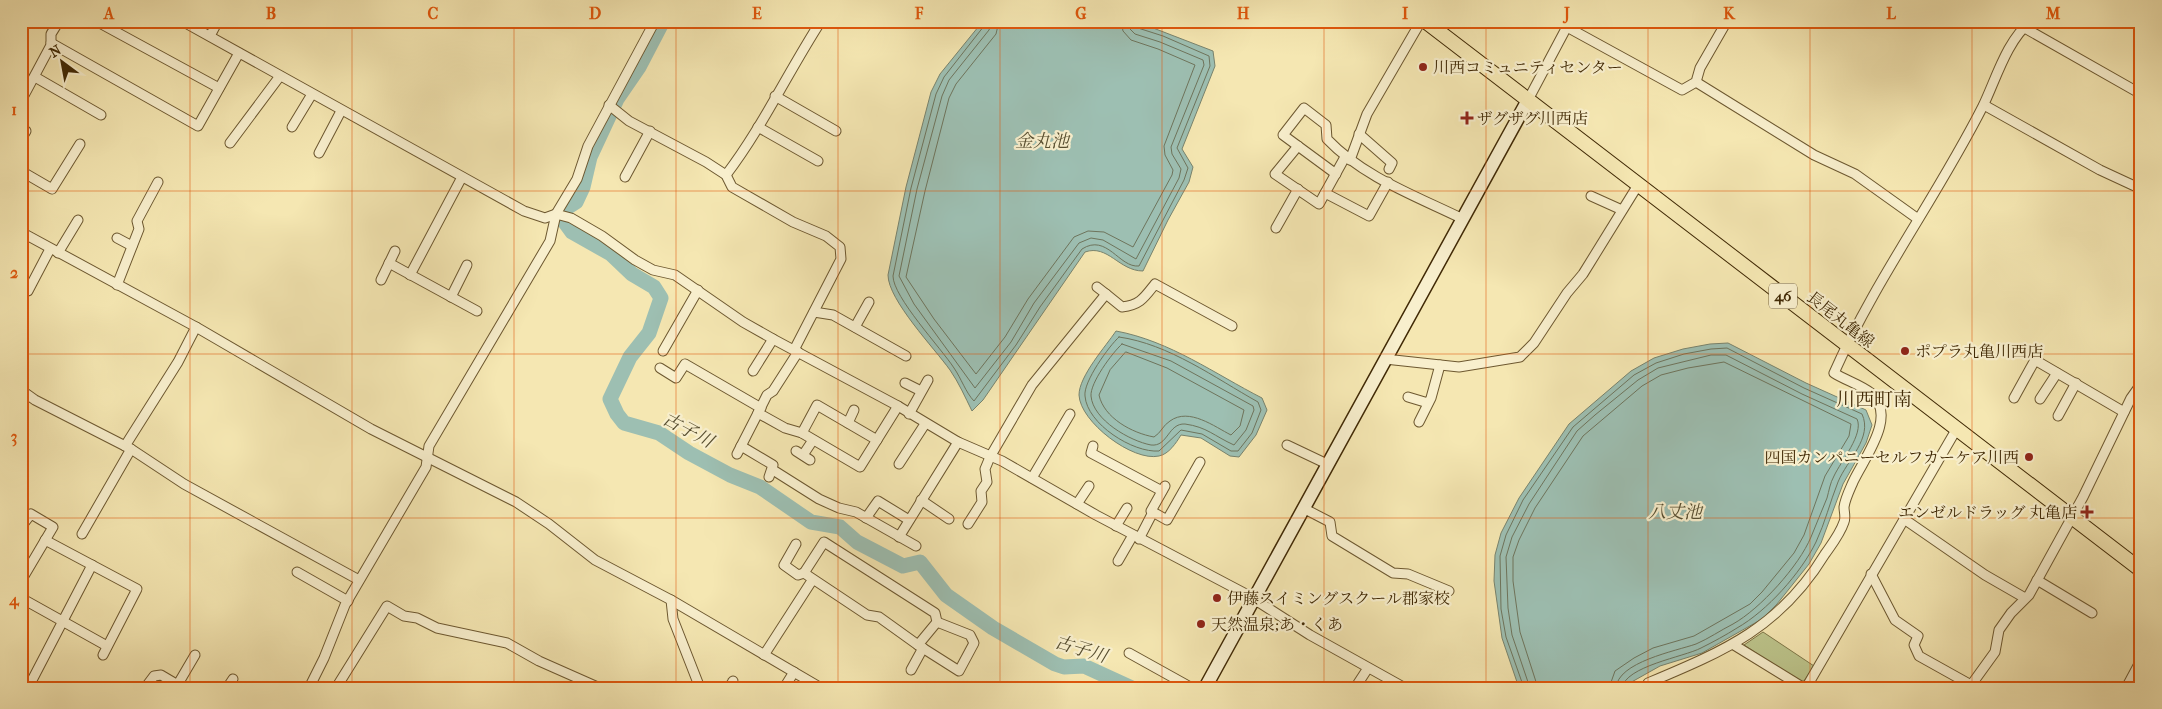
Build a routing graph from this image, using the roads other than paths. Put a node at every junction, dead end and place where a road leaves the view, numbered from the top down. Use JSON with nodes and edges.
{"nodes":[{"id":1,"x":59,"y":21,"type":"edge"},
{"id":2,"x":96,"y":21,"type":"edge"},
{"id":3,"x":182,"y":21,"type":"edge"},
{"id":4,"x":218,"y":21,"type":"edge"},
{"id":5,"x":655,"y":21,"type":"edge"},
{"id":6,"x":820,"y":21,"type":"edge"},
{"id":7,"x":1423,"y":21,"type":"edge"},
{"id":8,"x":1556,"y":21,"type":"edge"},
{"id":9,"x":1727,"y":21,"type":"edge"},
{"id":10,"x":2031,"y":21,"type":"edge"},
{"id":11,"x":1568,"y":25,"type":"edge"},
{"id":12,"x":2023,"y":27,"type":"junction"},
{"id":13,"x":210,"y":36,"type":"junction"},
{"id":14,"x":51,"y":43,"type":"junction"},
{"id":15,"x":239,"y":53,"type":"junction"},
{"id":16,"x":280,"y":76,"type":"junction"},
{"id":17,"x":35,"y":77,"type":"junction"},
{"id":18,"x":1696,"y":82,"type":"junction"},
{"id":19,"x":219,"y":88,"type":"junction"},
{"id":20,"x":312,"y":94,"type":"junction"},
{"id":21,"x":2141,"y":94,"type":"edge"},
{"id":22,"x":775,"y":96,"type":"junction"},
{"id":23,"x":1528,"y":100,"type":"junction"},
{"id":24,"x":21,"y":101,"type":"edge"},
{"id":25,"x":1984,"y":105,"type":"junction"},
{"id":26,"x":609,"y":106,"type":"junction"},
{"id":27,"x":341,"y":111,"type":"junction"},
{"id":28,"x":101,"y":116,"type":"dead end"},
{"id":29,"x":198,"y":126,"type":"junction"},
{"id":30,"x":292,"y":127,"type":"dead end"},
{"id":31,"x":758,"y":127,"type":"junction"},
{"id":32,"x":650,"y":131,"type":"junction"},
{"id":33,"x":836,"y":131,"type":"dead end"},
{"id":34,"x":193,"y":134,"type":"dead end"},
{"id":35,"x":1359,"y":134,"type":"junction"},
{"id":36,"x":230,"y":143,"type":"dead end"},
{"id":37,"x":80,"y":144,"type":"dead end"},
{"id":38,"x":1298,"y":146,"type":"junction"},
{"id":39,"x":319,"y":153,"type":"dead end"},
{"id":40,"x":1347,"y":159,"type":"junction"},
{"id":41,"x":818,"y":161,"type":"dead end"},
{"id":42,"x":1389,"y":169,"type":"dead end"},
{"id":43,"x":21,"y":171,"type":"edge"},
{"id":44,"x":1336,"y":174,"type":"junction"},
{"id":45,"x":726,"y":175,"type":"junction"},
{"id":46,"x":462,"y":177,"type":"junction"},
{"id":47,"x":625,"y":177,"type":"dead end"},
{"id":48,"x":158,"y":182,"type":"dead end"},
{"id":49,"x":1388,"y":182,"type":"junction"},
{"id":50,"x":1638,"y":185,"type":"junction"},
{"id":51,"x":1298,"y":189,"type":"junction"},
{"id":52,"x":2141,"y":189,"type":"edge"},
{"id":53,"x":1325,"y":193,"type":"junction"},
{"id":54,"x":1591,"y":196,"type":"dead end"},
{"id":55,"x":1622,"y":210,"type":"junction"},
{"id":56,"x":558,"y":214,"type":"junction"},
{"id":57,"x":1463,"y":219,"type":"junction"},
{"id":58,"x":1918,"y":219,"type":"junction"},
{"id":59,"x":78,"y":220,"type":"dead end"},
{"id":60,"x":1276,"y":228,"type":"dead end"},
{"id":61,"x":21,"y":232,"type":"edge"},
{"id":62,"x":117,"y":238,"type":"dead end"},
{"id":63,"x":132,"y":246,"type":"junction"},
{"id":64,"x":54,"y":251,"type":"junction"},
{"id":65,"x":395,"y":251,"type":"dead end"},
{"id":66,"x":389,"y":263,"type":"junction"},
{"id":67,"x":468,"y":265,"type":"dead end"},
{"id":68,"x":410,"y":275,"type":"junction"},
{"id":69,"x":381,"y":280,"type":"dead end"},
{"id":70,"x":117,"y":286,"type":"junction"},
{"id":71,"x":21,"y":287,"type":"edge"},
{"id":72,"x":1097,"y":287,"type":"dead end"},
{"id":73,"x":698,"y":290,"type":"junction"},
{"id":74,"x":1106,"y":294,"type":"junction"},
{"id":75,"x":451,"y":296,"type":"junction"},
{"id":76,"x":869,"y":302,"type":"dead end"},
{"id":77,"x":478,"y":311,"type":"dead end"},
{"id":78,"x":814,"y":312,"type":"junction"},
{"id":79,"x":1232,"y":326,"type":"dead end"},
{"id":80,"x":196,"y":327,"type":"junction"},
{"id":81,"x":854,"y":327,"type":"junction"},
{"id":82,"x":773,"y":339,"type":"junction"},
{"id":83,"x":1848,"y":345,"type":"junction"},
{"id":84,"x":663,"y":351,"type":"dead end"},
{"id":85,"x":796,"y":351,"type":"junction"},
{"id":86,"x":906,"y":356,"type":"dead end"},
{"id":87,"x":1384,"y":359,"type":"junction"},
{"id":88,"x":1440,"y":365,"type":"junction"},
{"id":89,"x":660,"y":368,"type":"dead end"},
{"id":90,"x":753,"y":371,"type":"dead end"},
{"id":91,"x":2057,"y":373,"type":"junction"},
{"id":92,"x":928,"y":380,"type":"dead end"},
{"id":93,"x":905,"y":383,"type":"dead end"},
{"id":94,"x":2076,"y":383,"type":"junction"},
{"id":95,"x":2141,"y":384,"type":"edge"},
{"id":96,"x":21,"y":390,"type":"edge"},
{"id":97,"x":921,"y":391,"type":"junction"},
{"id":98,"x":1408,"y":397,"type":"dead end"},
{"id":99,"x":2014,"y":398,"type":"dead end"},
{"id":100,"x":2040,"y":399,"type":"dead end"},
{"id":101,"x":1428,"y":403,"type":"junction"},
{"id":102,"x":898,"y":406,"type":"junction"},
{"id":103,"x":854,"y":410,"type":"dead end"},
{"id":104,"x":2124,"y":412,"type":"junction"},
{"id":105,"x":758,"y":413,"type":"junction"},
{"id":106,"x":909,"y":414,"type":"junction"},
{"id":107,"x":1070,"y":414,"type":"dead end"},
{"id":108,"x":2058,"y":416,"type":"dead end"},
{"id":109,"x":1419,"y":422,"type":"dead end"},
{"id":110,"x":848,"y":423,"type":"junction"},
{"id":111,"x":925,"y":424,"type":"junction"},
{"id":112,"x":776,"y":429,"type":"dead end"},
{"id":113,"x":1956,"y":430,"type":"junction"},
{"id":114,"x":802,"y":433,"type":"junction"},
{"id":115,"x":813,"y":440,"type":"junction"},
{"id":116,"x":877,"y":440,"type":"junction"},
{"id":117,"x":958,"y":442,"type":"junction"},
{"id":118,"x":1287,"y":445,"type":"dead end"},
{"id":119,"x":1093,"y":446,"type":"dead end"},
{"id":120,"x":128,"y":448,"type":"junction"},
{"id":121,"x":803,"y":455,"type":"dead end"},
{"id":122,"x":428,"y":456,"type":"junction"},
{"id":123,"x":990,"y":456,"type":"junction"},
{"id":124,"x":1200,"y":462,"type":"dead end"},
{"id":125,"x":1327,"y":464,"type":"junction"},
{"id":126,"x":900,"y":465,"type":"dead end"},
{"id":127,"x":1032,"y":478,"type":"junction"},
{"id":128,"x":1089,"y":486,"type":"dead end"},
{"id":129,"x":921,"y":500,"type":"junction"},
{"id":130,"x":1077,"y":504,"type":"junction"},
{"id":131,"x":1127,"y":508,"type":"dead end"},
{"id":132,"x":1303,"y":508,"type":"junction"},
{"id":133,"x":1153,"y":512,"type":"junction"},
{"id":134,"x":2071,"y":516,"type":"junction"},
{"id":135,"x":866,"y":518,"type":"junction"},
{"id":136,"x":949,"y":519,"type":"dead end"},
{"id":137,"x":1904,"y":519,"type":"junction"},
{"id":138,"x":909,"y":520,"type":"junction"},
{"id":139,"x":968,"y":524,"type":"dead end"},
{"id":140,"x":1116,"y":526,"type":"junction"},
{"id":141,"x":21,"y":527,"type":"edge"},
{"id":142,"x":82,"y":534,"type":"dead end"},
{"id":143,"x":899,"y":537,"type":"junction"},
{"id":144,"x":1136,"y":537,"type":"junction"},
{"id":145,"x":45,"y":540,"type":"junction"},
{"id":146,"x":796,"y":544,"type":"dead end"},
{"id":147,"x":916,"y":546,"type":"dead end"},
{"id":148,"x":1118,"y":561,"type":"dead end"},
{"id":149,"x":92,"y":565,"type":"junction"},
{"id":150,"x":2141,"y":570,"type":"edge"},
{"id":151,"x":297,"y":572,"type":"dead end"},
{"id":152,"x":804,"y":573,"type":"junction"},
{"id":153,"x":1871,"y":574,"type":"junction"},
{"id":154,"x":813,"y":579,"type":"junction"},
{"id":155,"x":359,"y":580,"type":"junction"},
{"id":156,"x":2037,"y":580,"type":"junction"},
{"id":157,"x":21,"y":581,"type":"edge"},
{"id":158,"x":1449,"y":591,"type":"dead end"},
{"id":159,"x":21,"y":598,"type":"edge"},
{"id":160,"x":2025,"y":598,"type":"junction"},
{"id":161,"x":1253,"y":599,"type":"junction"},
{"id":162,"x":348,"y":600,"type":"junction"},
{"id":163,"x":671,"y":600,"type":"junction"},
{"id":164,"x":2092,"y":613,"type":"dead end"},
{"id":165,"x":62,"y":622,"type":"junction"},
{"id":166,"x":937,"y":622,"type":"junction"},
{"id":167,"x":1734,"y":645,"type":"junction"},
{"id":168,"x":108,"y":646,"type":"junction"},
{"id":169,"x":921,"y":647,"type":"junction"},
{"id":170,"x":1128,"y":653,"type":"dead end"},
{"id":171,"x":103,"y":655,"type":"dead end"},
{"id":172,"x":195,"y":655,"type":"dead end"},
{"id":173,"x":764,"y":655,"type":"junction"},
{"id":174,"x":2141,"y":660,"type":"edge"},
{"id":175,"x":1368,"y":668,"type":"junction"},
{"id":176,"x":910,"y":670,"type":"dead end"},
{"id":177,"x":794,"y":672,"type":"junction"},
{"id":178,"x":233,"y":679,"type":"dead end"},
{"id":179,"x":180,"y":686,"type":"edge"},
{"id":180,"x":1970,"y":686,"type":"edge"},
{"id":181,"x":28,"y":688,"type":"edge"},
{"id":182,"x":145,"y":688,"type":"edge"},
{"id":183,"x":227,"y":688,"type":"edge"},
{"id":184,"x":309,"y":688,"type":"edge"},
{"id":185,"x":336,"y":688,"type":"edge"},
{"id":186,"x":600,"y":688,"type":"edge"},
{"id":187,"x":700,"y":688,"type":"edge"},
{"id":188,"x":784,"y":688,"type":"edge"},
{"id":189,"x":820,"y":688,"type":"edge"},
{"id":190,"x":1192,"y":688,"type":"edge"},
{"id":191,"x":1205,"y":688,"type":"edge"},
{"id":192,"x":1355,"y":688,"type":"edge"},
{"id":193,"x":1406,"y":688,"type":"edge"},
{"id":194,"x":1645,"y":688,"type":"edge"},
{"id":195,"x":1805,"y":688,"type":"edge"},
{"id":196,"x":2126,"y":688,"type":"edge"}],
"edges":[{"from":1,"to":14,"type":"street"},
{"from":2,"to":19,"type":"street"},
{"from":3,"to":13,"type":"street"},
{"from":4,"to":13,"type":"street"},
{"from":5,"to":26,"type":"street"},
{"from":6,"to":22,"type":"street"},
{"from":7,"to":23,"type":"main road","name":"長尾丸亀線","number":"46"},
{"from":7,"to":35,"type":"street"},
{"from":8,"to":11,"type":"street"},
{"from":9,"to":18,"type":"street"},
{"from":10,"to":12,"type":"street"},
{"from":11,"to":18,"type":"street"},
{"from":11,"to":23,"type":"street"},
{"from":12,"to":21,"type":"street"},
{"from":12,"to":25,"type":"street"},
{"from":13,"to":15,"type":"street"},
{"from":14,"to":17,"type":"street"},
{"from":14,"to":29,"type":"street"},
{"from":15,"to":16,"type":"street"},
{"from":15,"to":19,"type":"street"},
{"from":16,"to":20,"type":"street"},
{"from":16,"to":36,"type":"street"},
{"from":17,"to":24,"type":"street"},
{"from":17,"to":28,"type":"street"},
{"from":18,"to":58,"type":"street"},
{"from":19,"to":29,"type":"street"},
{"from":20,"to":27,"type":"street"},
{"from":20,"to":30,"type":"street"},
{"from":22,"to":31,"type":"street"},
{"from":22,"to":33,"type":"street"},
{"from":23,"to":50,"type":"main road","name":"長尾丸亀線","number":"46"},
{"from":23,"to":57,"type":"street"},
{"from":25,"to":52,"type":"street"},
{"from":25,"to":58,"type":"street"},
{"from":26,"to":32,"type":"street"},
{"from":26,"to":56,"type":"street"},
{"from":27,"to":39,"type":"street"},
{"from":27,"to":46,"type":"street"},
{"from":29,"to":34,"type":"street"},
{"from":31,"to":41,"type":"street"},
{"from":31,"to":45,"type":"street"},
{"from":32,"to":45,"type":"street"},
{"from":32,"to":47,"type":"street"},
{"from":35,"to":40,"type":"street"},
{"from":35,"to":42,"type":"street"},
{"from":37,"to":43,"type":"street"},
{"from":38,"to":40,"type":"street"},
{"from":38,"to":44,"type":"street"},
{"from":38,"to":51,"type":"street"},
{"from":40,"to":44,"type":"street"},
{"from":40,"to":49,"type":"street"},
{"from":44,"to":53,"type":"street"},
{"from":45,"to":78,"type":"street"},
{"from":46,"to":56,"type":"street"},
{"from":46,"to":68,"type":"street"},
{"from":48,"to":63,"type":"street"},
{"from":49,"to":53,"type":"street"},
{"from":49,"to":57,"type":"street"},
{"from":50,"to":55,"type":"street"},
{"from":50,"to":83,"type":"main road","name":"長尾丸亀線","number":"46"},
{"from":51,"to":53,"type":"street"},
{"from":51,"to":60,"type":"street"},
{"from":54,"to":55,"type":"street"},
{"from":55,"to":88,"type":"street"},
{"from":56,"to":73,"type":"street"},
{"from":56,"to":122,"type":"street"},
{"from":57,"to":87,"type":"street"},
{"from":58,"to":83,"type":"street"},
{"from":59,"to":64,"type":"street"},
{"from":61,"to":64,"type":"street"},
{"from":62,"to":63,"type":"street"},
{"from":63,"to":70,"type":"street"},
{"from":64,"to":70,"type":"street"},
{"from":64,"to":71,"type":"street"},
{"from":65,"to":66,"type":"street"},
{"from":66,"to":68,"type":"street"},
{"from":66,"to":69,"type":"street"},
{"from":67,"to":75,"type":"street"},
{"from":68,"to":75,"type":"street"},
{"from":70,"to":80,"type":"street"},
{"from":72,"to":74,"type":"street"},
{"from":73,"to":82,"type":"street"},
{"from":73,"to":84,"type":"street"},
{"from":74,"to":79,"type":"street"},
{"from":74,"to":123,"type":"street"},
{"from":75,"to":77,"type":"street"},
{"from":76,"to":81,"type":"street"},
{"from":78,"to":81,"type":"street"},
{"from":78,"to":85,"type":"street"},
{"from":80,"to":120,"type":"street"},
{"from":80,"to":122,"type":"street"},
{"from":81,"to":86,"type":"street"},
{"from":82,"to":85,"type":"street"},
{"from":82,"to":90,"type":"street"},
{"from":83,"to":113,"type":"main road","name":"長尾丸亀線","number":"46"},
{"from":83,"to":167,"type":"street"},
{"from":85,"to":102,"type":"street"},
{"from":85,"to":105,"type":"street"},
{"from":87,"to":88,"type":"street"},
{"from":87,"to":125,"type":"street"},
{"from":88,"to":101,"type":"street"},
{"from":89,"to":105,"type":"street"},
{"from":91,"to":94,"type":"street"},
{"from":91,"to":99,"type":"street"},
{"from":91,"to":100,"type":"street"},
{"from":92,"to":97,"type":"street"},
{"from":93,"to":97,"type":"street"},
{"from":94,"to":104,"type":"street"},
{"from":94,"to":108,"type":"street"},
{"from":95,"to":104,"type":"street"},
{"from":96,"to":120,"type":"street"},
{"from":97,"to":106,"type":"street"},
{"from":98,"to":101,"type":"street"},
{"from":101,"to":109,"type":"street"},
{"from":102,"to":106,"type":"street"},
{"from":102,"to":116,"type":"street"},
{"from":103,"to":110,"type":"street"},
{"from":104,"to":134,"type":"street"},
{"from":105,"to":112,"type":"street"},
{"from":105,"to":114,"type":"street"},
{"from":105,"to":135,"type":"street"},
{"from":106,"to":111,"type":"street"},
{"from":107,"to":127,"type":"street"},
{"from":110,"to":114,"type":"street"},
{"from":110,"to":116,"type":"street"},
{"from":111,"to":117,"type":"street"},
{"from":111,"to":126,"type":"street"},
{"from":113,"to":134,"type":"main road","name":"長尾丸亀線","number":"46"},
{"from":113,"to":137,"type":"street"},
{"from":114,"to":115,"type":"street"},
{"from":115,"to":116,"type":"street"},
{"from":115,"to":121,"type":"street"},
{"from":117,"to":123,"type":"street"},
{"from":117,"to":129,"type":"street"},
{"from":118,"to":125,"type":"street"},
{"from":119,"to":133,"type":"street"},
{"from":120,"to":142,"type":"street"},
{"from":120,"to":155,"type":"street"},
{"from":122,"to":155,"type":"street"},
{"from":122,"to":163,"type":"street"},
{"from":123,"to":127,"type":"street"},
{"from":123,"to":139,"type":"street"},
{"from":124,"to":133,"type":"street"},
{"from":125,"to":132,"type":"street"},
{"from":127,"to":130,"type":"street"},
{"from":128,"to":130,"type":"street"},
{"from":129,"to":136,"type":"street"},
{"from":129,"to":138,"type":"street"},
{"from":130,"to":140,"type":"street"},
{"from":131,"to":140,"type":"street"},
{"from":132,"to":158,"type":"street"},
{"from":132,"to":161,"type":"street"},
{"from":133,"to":144,"type":"street"},
{"from":134,"to":150,"type":"main road","name":"長尾丸亀線","number":"46"},
{"from":134,"to":156,"type":"street"},
{"from":135,"to":138,"type":"street"},
{"from":135,"to":143,"type":"street"},
{"from":137,"to":153,"type":"street"},
{"from":137,"to":160,"type":"street"},
{"from":138,"to":143,"type":"street"},
{"from":140,"to":144,"type":"street"},
{"from":141,"to":145,"type":"street"},
{"from":143,"to":147,"type":"street"},
{"from":144,"to":148,"type":"street"},
{"from":144,"to":161,"type":"street"},
{"from":145,"to":149,"type":"street"},
{"from":145,"to":157,"type":"street"},
{"from":146,"to":152,"type":"street"},
{"from":149,"to":165,"type":"street"},
{"from":149,"to":168,"type":"street"},
{"from":151,"to":162,"type":"street"},
{"from":152,"to":154,"type":"street"},
{"from":152,"to":166,"type":"street"},
{"from":153,"to":180,"type":"street"},
{"from":153,"to":195,"type":"street"},
{"from":154,"to":169,"type":"street"},
{"from":154,"to":173,"type":"street"},
{"from":155,"to":162,"type":"street"},
{"from":156,"to":160,"type":"street"},
{"from":156,"to":164,"type":"street"},
{"from":159,"to":165,"type":"street"},
{"from":160,"to":180,"type":"street"},
{"from":161,"to":175,"type":"street"},
{"from":161,"to":191,"type":"street"},
{"from":162,"to":184,"type":"street"},
{"from":163,"to":173,"type":"street"},
{"from":163,"to":187,"type":"street"},
{"from":165,"to":168,"type":"street"},
{"from":165,"to":181,"type":"street"},
{"from":166,"to":169,"type":"street"},
{"from":166,"to":169,"type":"street"},
{"from":167,"to":194,"type":"street"},
{"from":167,"to":195,"type":"street"},
{"from":168,"to":171,"type":"street"},
{"from":169,"to":176,"type":"street"},
{"from":170,"to":190,"type":"street"},
{"from":172,"to":179,"type":"street"},
{"from":173,"to":177,"type":"street"},
{"from":174,"to":196,"type":"street"},
{"from":175,"to":192,"type":"street"},
{"from":175,"to":193,"type":"street"},
{"from":177,"to":188,"type":"street"},
{"from":177,"to":189,"type":"street"},
{"from":178,"to":183,"type":"street"},
{"from":179,"to":182,"type":"street"},
{"from":185,"to":186,"type":"street"}]}
